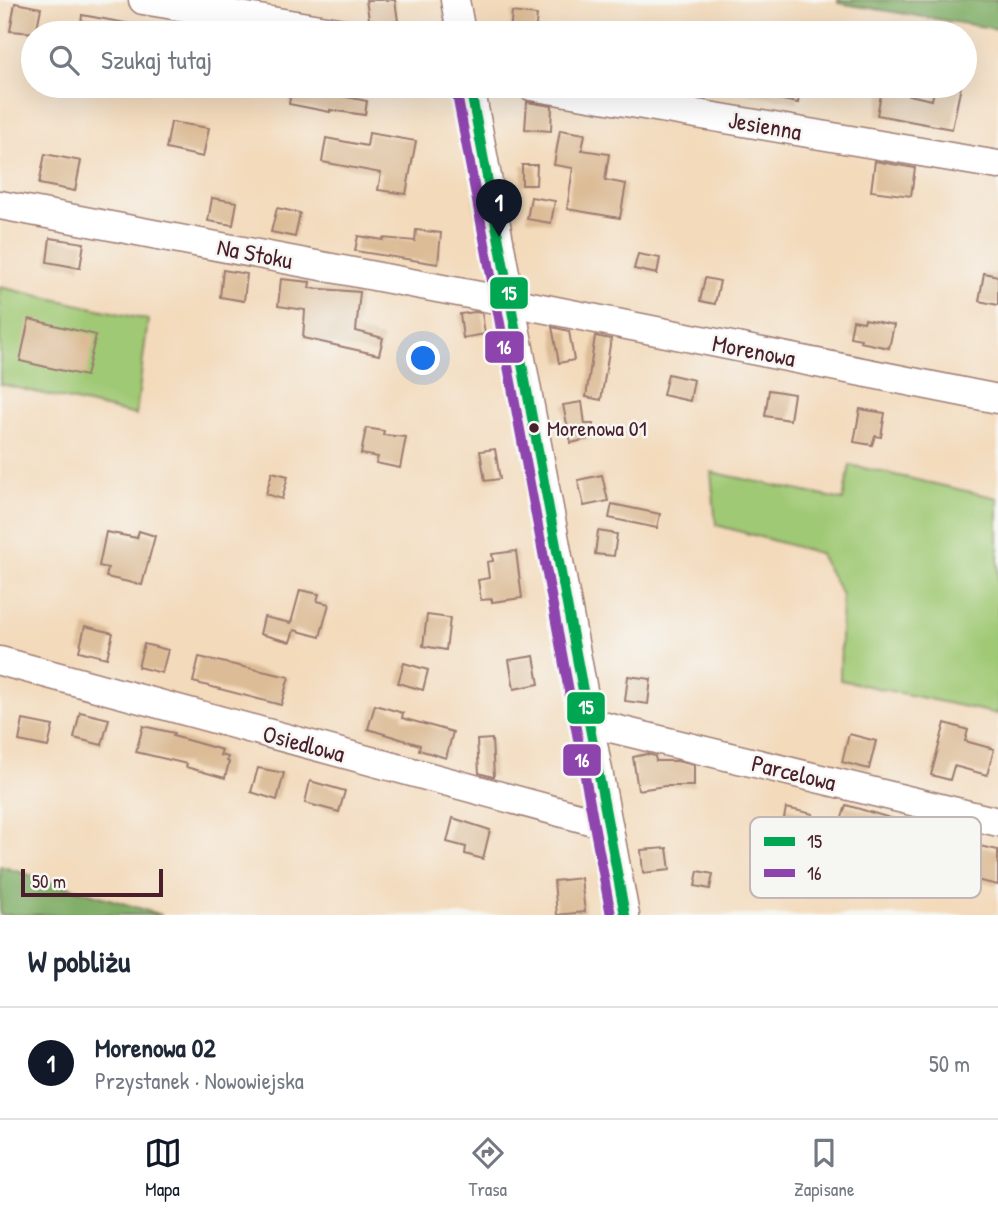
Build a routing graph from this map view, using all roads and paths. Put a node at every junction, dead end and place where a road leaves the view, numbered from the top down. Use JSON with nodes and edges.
{"nodes":[{"id":1,"x":143,"y":0,"type":"edge"},
{"id":2,"x":455,"y":0,"type":"edge"},
{"id":3,"x":271,"y":21,"type":"edge"},
{"id":4,"x":459,"y":21,"type":"edge"},
{"id":5,"x":472,"y":98,"type":"edge"},
{"id":6,"x":602,"y":98,"type":"edge"},
{"id":7,"x":998,"y":165,"type":"edge"},
{"id":8,"x":0,"y":205,"type":"edge"},
{"id":9,"x":511,"y":302,"type":"junction"},
{"id":10,"x":998,"y":399,"type":"edge"},
{"id":11,"x":0,"y":660,"type":"edge"},
{"id":12,"x":590,"y":723,"type":"junction"},
{"id":13,"x":977,"y":817,"type":"edge"},
{"id":14,"x":608,"y":825,"type":"junction"},
{"id":15,"x":625,"y":915,"type":"edge"}],
"edges":[{"from":1,"to":3,"type":"street"},
{"from":2,"to":4,"type":"street"},
{"from":5,"to":9,"type":"street"},
{"from":6,"to":7,"type":"street","name":"Jesienna"},
{"from":8,"to":9,"type":"street","name":"Na Stoku"},
{"from":9,"to":10,"type":"street","name":"Morenowa"},
{"from":9,"to":12,"type":"street"},
{"from":11,"to":14,"type":"street","name":"Osiedlowa"},
{"from":12,"to":13,"type":"street","name":"Parcelowa"},
{"from":12,"to":14,"type":"street"},
{"from":14,"to":15,"type":"street"}]}
